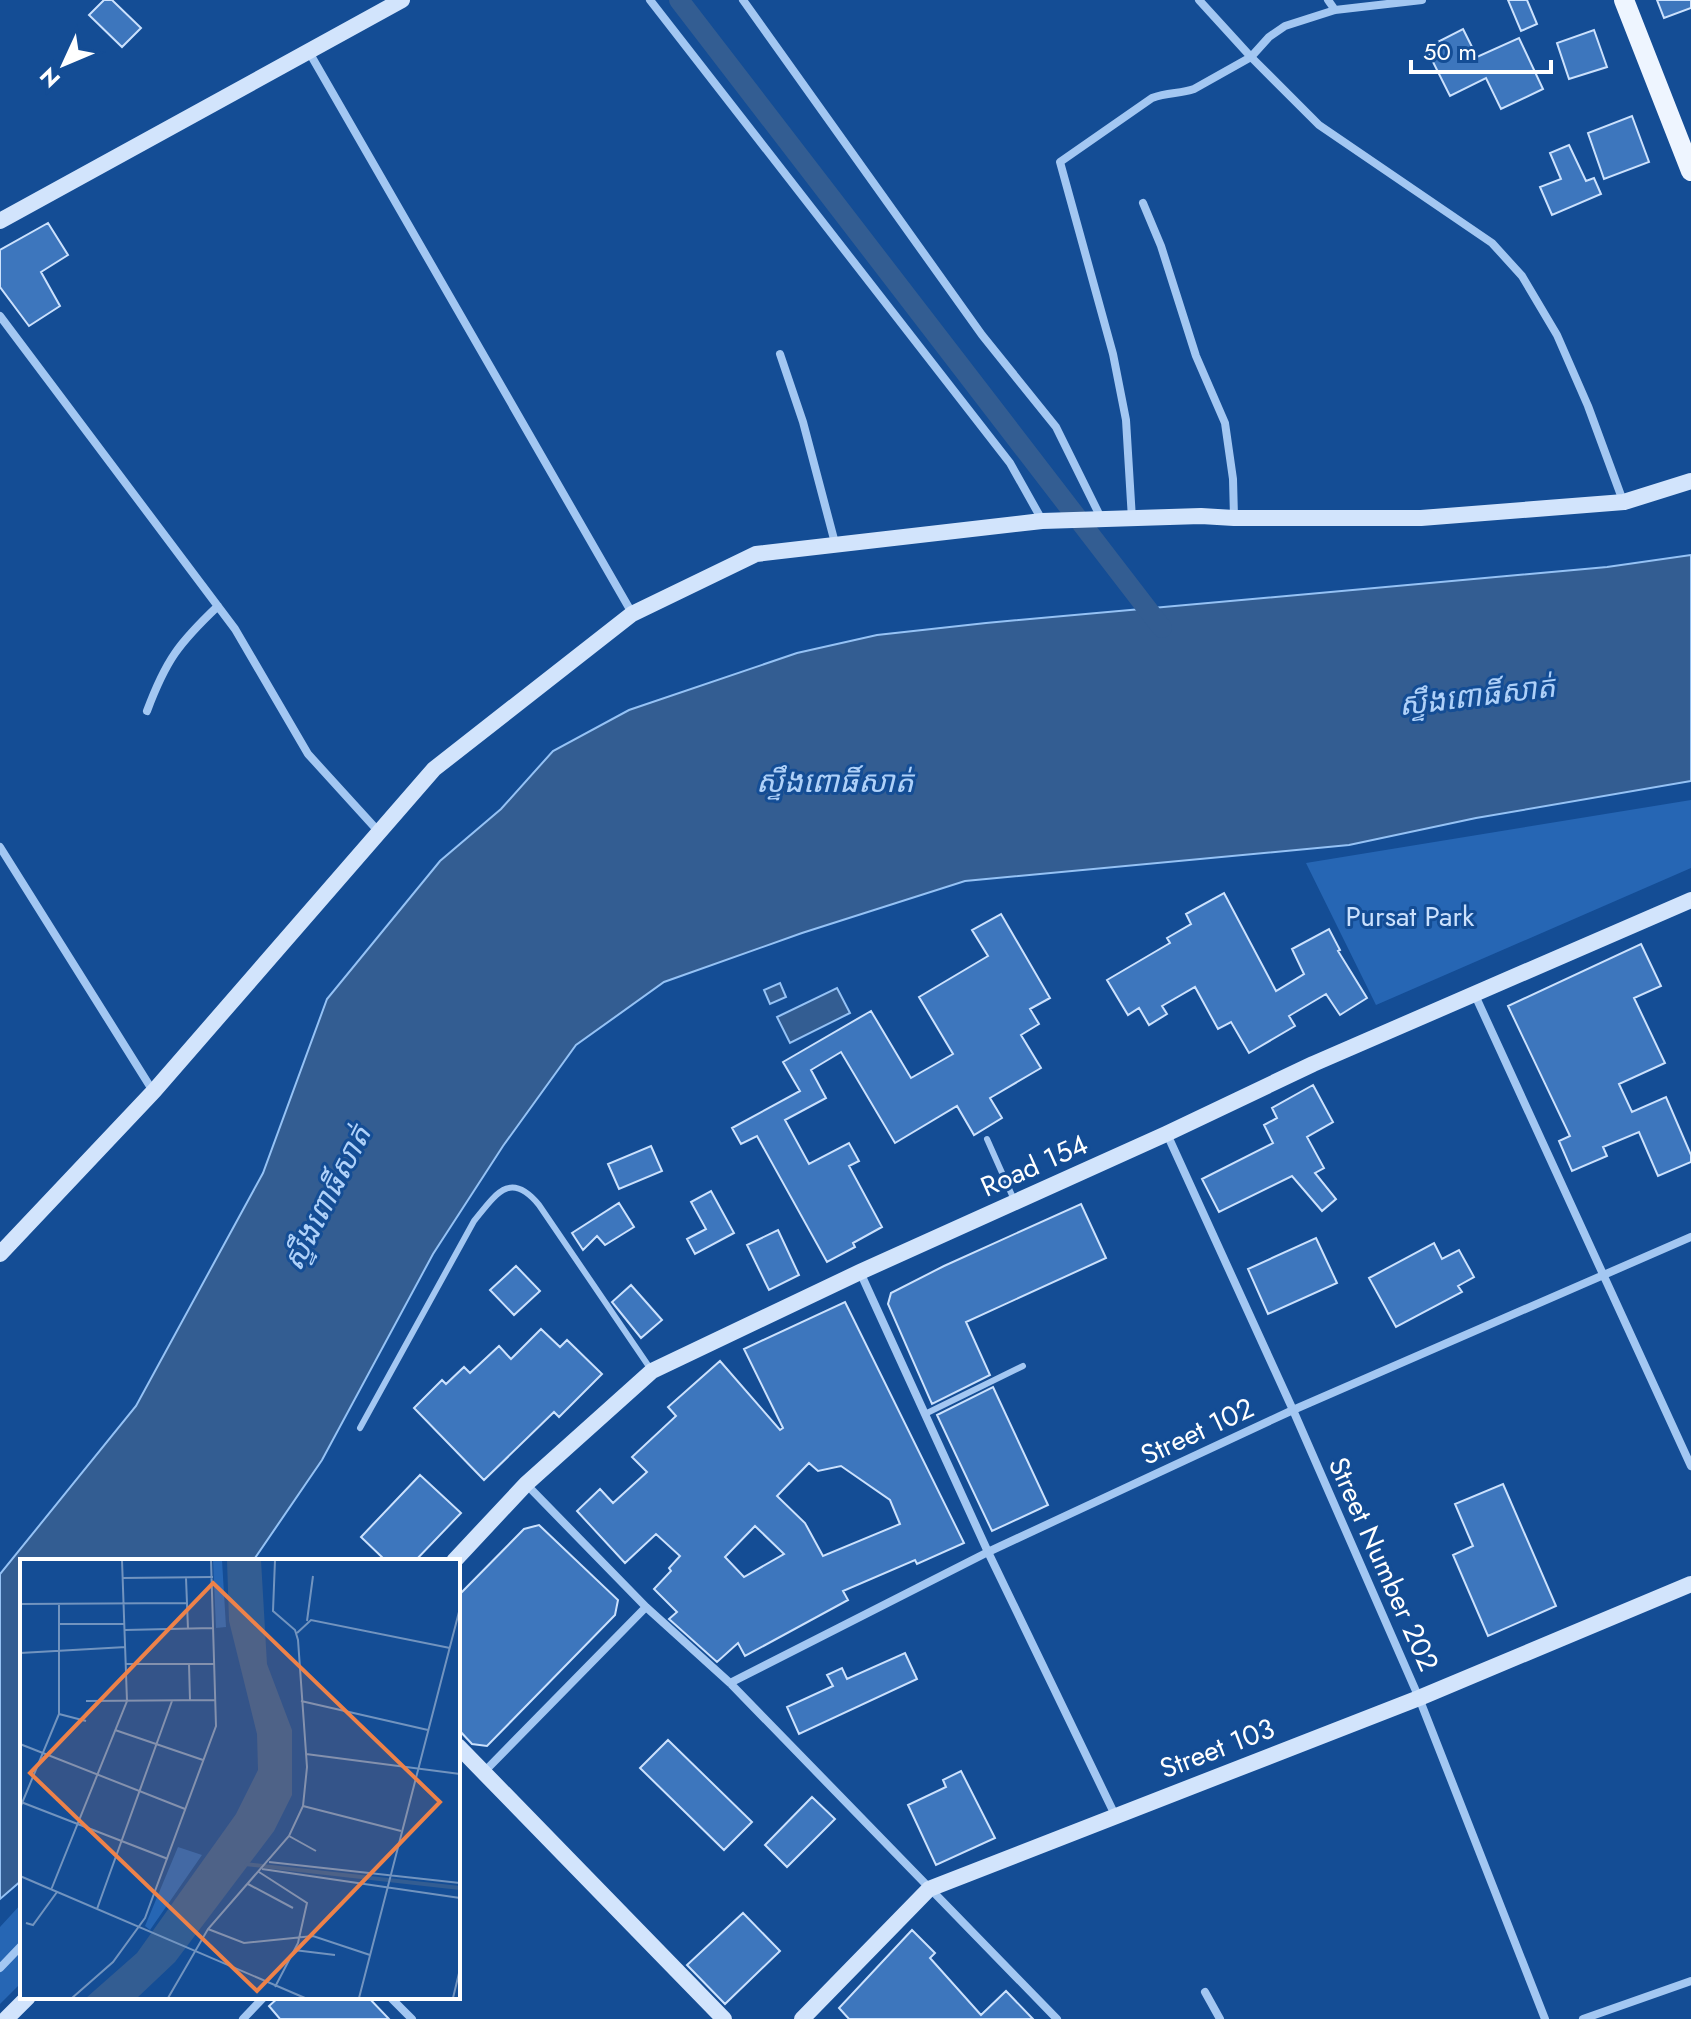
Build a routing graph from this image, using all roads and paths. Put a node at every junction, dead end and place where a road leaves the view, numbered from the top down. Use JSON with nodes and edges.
{"nodes":[{"id":1,"x":402,"y":0,"type":"edge"},
{"id":2,"x":650,"y":0,"type":"edge"},
{"id":3,"x":743,"y":0,"type":"edge"},
{"id":4,"x":1199,"y":0,"type":"edge"},
{"id":5,"x":1328,"y":0,"type":"edge"},
{"id":6,"x":1422,"y":0,"type":"edge"},
{"id":7,"x":1624,"y":0,"type":"edge"},
{"id":8,"x":1335,"y":10,"type":"junction"},
{"id":9,"x":309,"y":52,"type":"junction"},
{"id":10,"x":1251,"y":57,"type":"junction"},
{"id":11,"x":1691,"y":171,"type":"edge"},
{"id":12,"x":1143,"y":203,"type":"dead end"},
{"id":13,"x":0,"y":221,"type":"edge"},
{"id":14,"x":0,"y":316,"type":"edge"},
{"id":15,"x":780,"y":354,"type":"dead end"},
{"id":16,"x":1691,"y":481,"type":"edge"},
{"id":17,"x":1624,"y":502,"type":"junction"},
{"id":18,"x":1234,"y":518,"type":"junction"},
{"id":19,"x":1132,"y":519,"type":"junction"},
{"id":20,"x":1042,"y":521,"type":"junction"},
{"id":21,"x":1096,"y":521,"type":"junction"},
{"id":22,"x":835,"y":543,"type":"junction"},
{"id":23,"x":218,"y":606,"type":"junction"},
{"id":24,"x":632,"y":614,"type":"junction"},
{"id":25,"x":147,"y":711,"type":"dead end"},
{"id":26,"x":379,"y":832,"type":"junction"},
{"id":27,"x":0,"y":847,"type":"edge"},
{"id":28,"x":1691,"y":900,"type":"edge"},
{"id":29,"x":1474,"y":993,"type":"junction"},
{"id":30,"x":154,"y":1091,"type":"junction"},
{"id":31,"x":1166,"y":1134,"type":"junction"},
{"id":32,"x":987,"y":1139,"type":"dead end"},
{"id":33,"x":1015,"y":1202,"type":"junction"},
{"id":34,"x":1691,"y":1237,"type":"edge"},
{"id":35,"x":0,"y":1254,"type":"edge"},
{"id":36,"x":860,"y":1272,"type":"junction"},
{"id":37,"x":1603,"y":1274,"type":"junction"},
{"id":38,"x":1023,"y":1366,"type":"dead end"},
{"id":39,"x":652,"y":1371,"type":"junction"},
{"id":40,"x":1293,"y":1410,"type":"junction"},
{"id":41,"x":925,"y":1414,"type":"junction"},
{"id":42,"x":360,"y":1428,"type":"dead end"},
{"id":43,"x":1691,"y":1466,"type":"edge"},
{"id":44,"x":526,"y":1484,"type":"junction"},
{"id":45,"x":988,"y":1552,"type":"junction"},
{"id":46,"x":456,"y":1559,"type":"edge"},
{"id":47,"x":1691,"y":1584,"type":"edge"},
{"id":48,"x":646,"y":1607,"type":"junction"},
{"id":49,"x":730,"y":1683,"type":"junction"},
{"id":50,"x":1419,"y":1698,"type":"junction"},
{"id":51,"x":460,"y":1748,"type":"edge"},
{"id":52,"x":484,"y":1773,"type":"junction"},
{"id":53,"x":1115,"y":1815,"type":"junction"},
{"id":54,"x":929,"y":1889,"type":"junction"},
{"id":55,"x":20,"y":1947,"type":"edge"},
{"id":56,"x":0,"y":1968,"type":"edge"},
{"id":57,"x":1691,"y":1981,"type":"edge"},
{"id":58,"x":1205,"y":1992,"type":"dead end"},
{"id":59,"x":26,"y":1999,"type":"edge"},
{"id":60,"x":262,"y":1999,"type":"edge"},
{"id":61,"x":392,"y":1999,"type":"edge"},
{"id":62,"x":6,"y":2019,"type":"edge"},
{"id":63,"x":243,"y":2019,"type":"edge"},
{"id":64,"x":412,"y":2019,"type":"edge"},
{"id":65,"x":724,"y":2019,"type":"edge"},
{"id":66,"x":802,"y":2019,"type":"edge"},
{"id":67,"x":1057,"y":2019,"type":"edge"},
{"id":68,"x":1220,"y":2019,"type":"edge"},
{"id":69,"x":1545,"y":2019,"type":"edge"},
{"id":70,"x":1583,"y":2019,"type":"edge"}],
"edges":[{"from":1,"to":9,"type":"street"},
{"from":2,"to":20,"type":"street"},
{"from":3,"to":21,"type":"street"},
{"from":4,"to":10,"type":"street"},
{"from":5,"to":8,"type":"street"},
{"from":6,"to":8,"type":"street"},
{"from":7,"to":11,"type":"main road"},
{"from":8,"to":10,"type":"street"},
{"from":9,"to":13,"type":"street"},
{"from":9,"to":24,"type":"street"},
{"from":10,"to":17,"type":"street"},
{"from":10,"to":19,"type":"street"},
{"from":12,"to":18,"type":"street"},
{"from":14,"to":23,"type":"street"},
{"from":15,"to":22,"type":"street"},
{"from":16,"to":17,"type":"street"},
{"from":17,"to":18,"type":"street"},
{"from":18,"to":19,"type":"street"},
{"from":19,"to":21,"type":"street"},
{"from":20,"to":21,"type":"street"},
{"from":20,"to":22,"type":"street"},
{"from":22,"to":24,"type":"street"},
{"from":23,"to":25,"type":"street"},
{"from":23,"to":26,"type":"street"},
{"from":24,"to":26,"type":"street"},
{"from":26,"to":30,"type":"street"},
{"from":27,"to":30,"type":"street"},
{"from":28,"to":29,"type":"street","name":"Road 154"},
{"from":29,"to":31,"type":"street","name":"Road 154"},
{"from":29,"to":37,"type":"street"},
{"from":30,"to":35,"type":"street"},
{"from":31,"to":33,"type":"street","name":"Road 154"},
{"from":31,"to":40,"type":"street","name":"Street Number 202"},
{"from":32,"to":33,"type":"lane"},
{"from":33,"to":36,"type":"street","name":"Road 154"},
{"from":34,"to":37,"type":"street","name":"Street 102"},
{"from":36,"to":39,"type":"street","name":"Road 154"},
{"from":36,"to":41,"type":"street"},
{"from":37,"to":40,"type":"street","name":"Street 102"},
{"from":37,"to":43,"type":"street"},
{"from":38,"to":41,"type":"lane"},
{"from":39,"to":42,"type":"lane"},
{"from":39,"to":44,"type":"street","name":"Road 154"},
{"from":40,"to":45,"type":"street","name":"Street 102"},
{"from":40,"to":50,"type":"street","name":"Street Number 202"},
{"from":41,"to":45,"type":"street"},
{"from":44,"to":46,"type":"street","name":"Road 154"},
{"from":44,"to":48,"type":"street"},
{"from":45,"to":49,"type":"street","name":"Street 102"},
{"from":45,"to":53,"type":"street"},
{"from":47,"to":50,"type":"street","name":"Street 103"},
{"from":48,"to":49,"type":"street"},
{"from":48,"to":52,"type":"street"},
{"from":49,"to":54,"type":"street"},
{"from":50,"to":53,"type":"street","name":"Street 103"},
{"from":50,"to":69,"type":"street","name":"Street Number 202"},
{"from":51,"to":52,"type":"street"},
{"from":52,"to":65,"type":"street"},
{"from":53,"to":54,"type":"street","name":"Street 103"},
{"from":54,"to":66,"type":"street","name":"Street 103"},
{"from":54,"to":67,"type":"street"},
{"from":55,"to":56,"type":"street"},
{"from":57,"to":70,"type":"street"},
{"from":58,"to":68,"type":"street"},
{"from":59,"to":62,"type":"street"},
{"from":60,"to":63,"type":"street"},
{"from":61,"to":64,"type":"street"}]}
